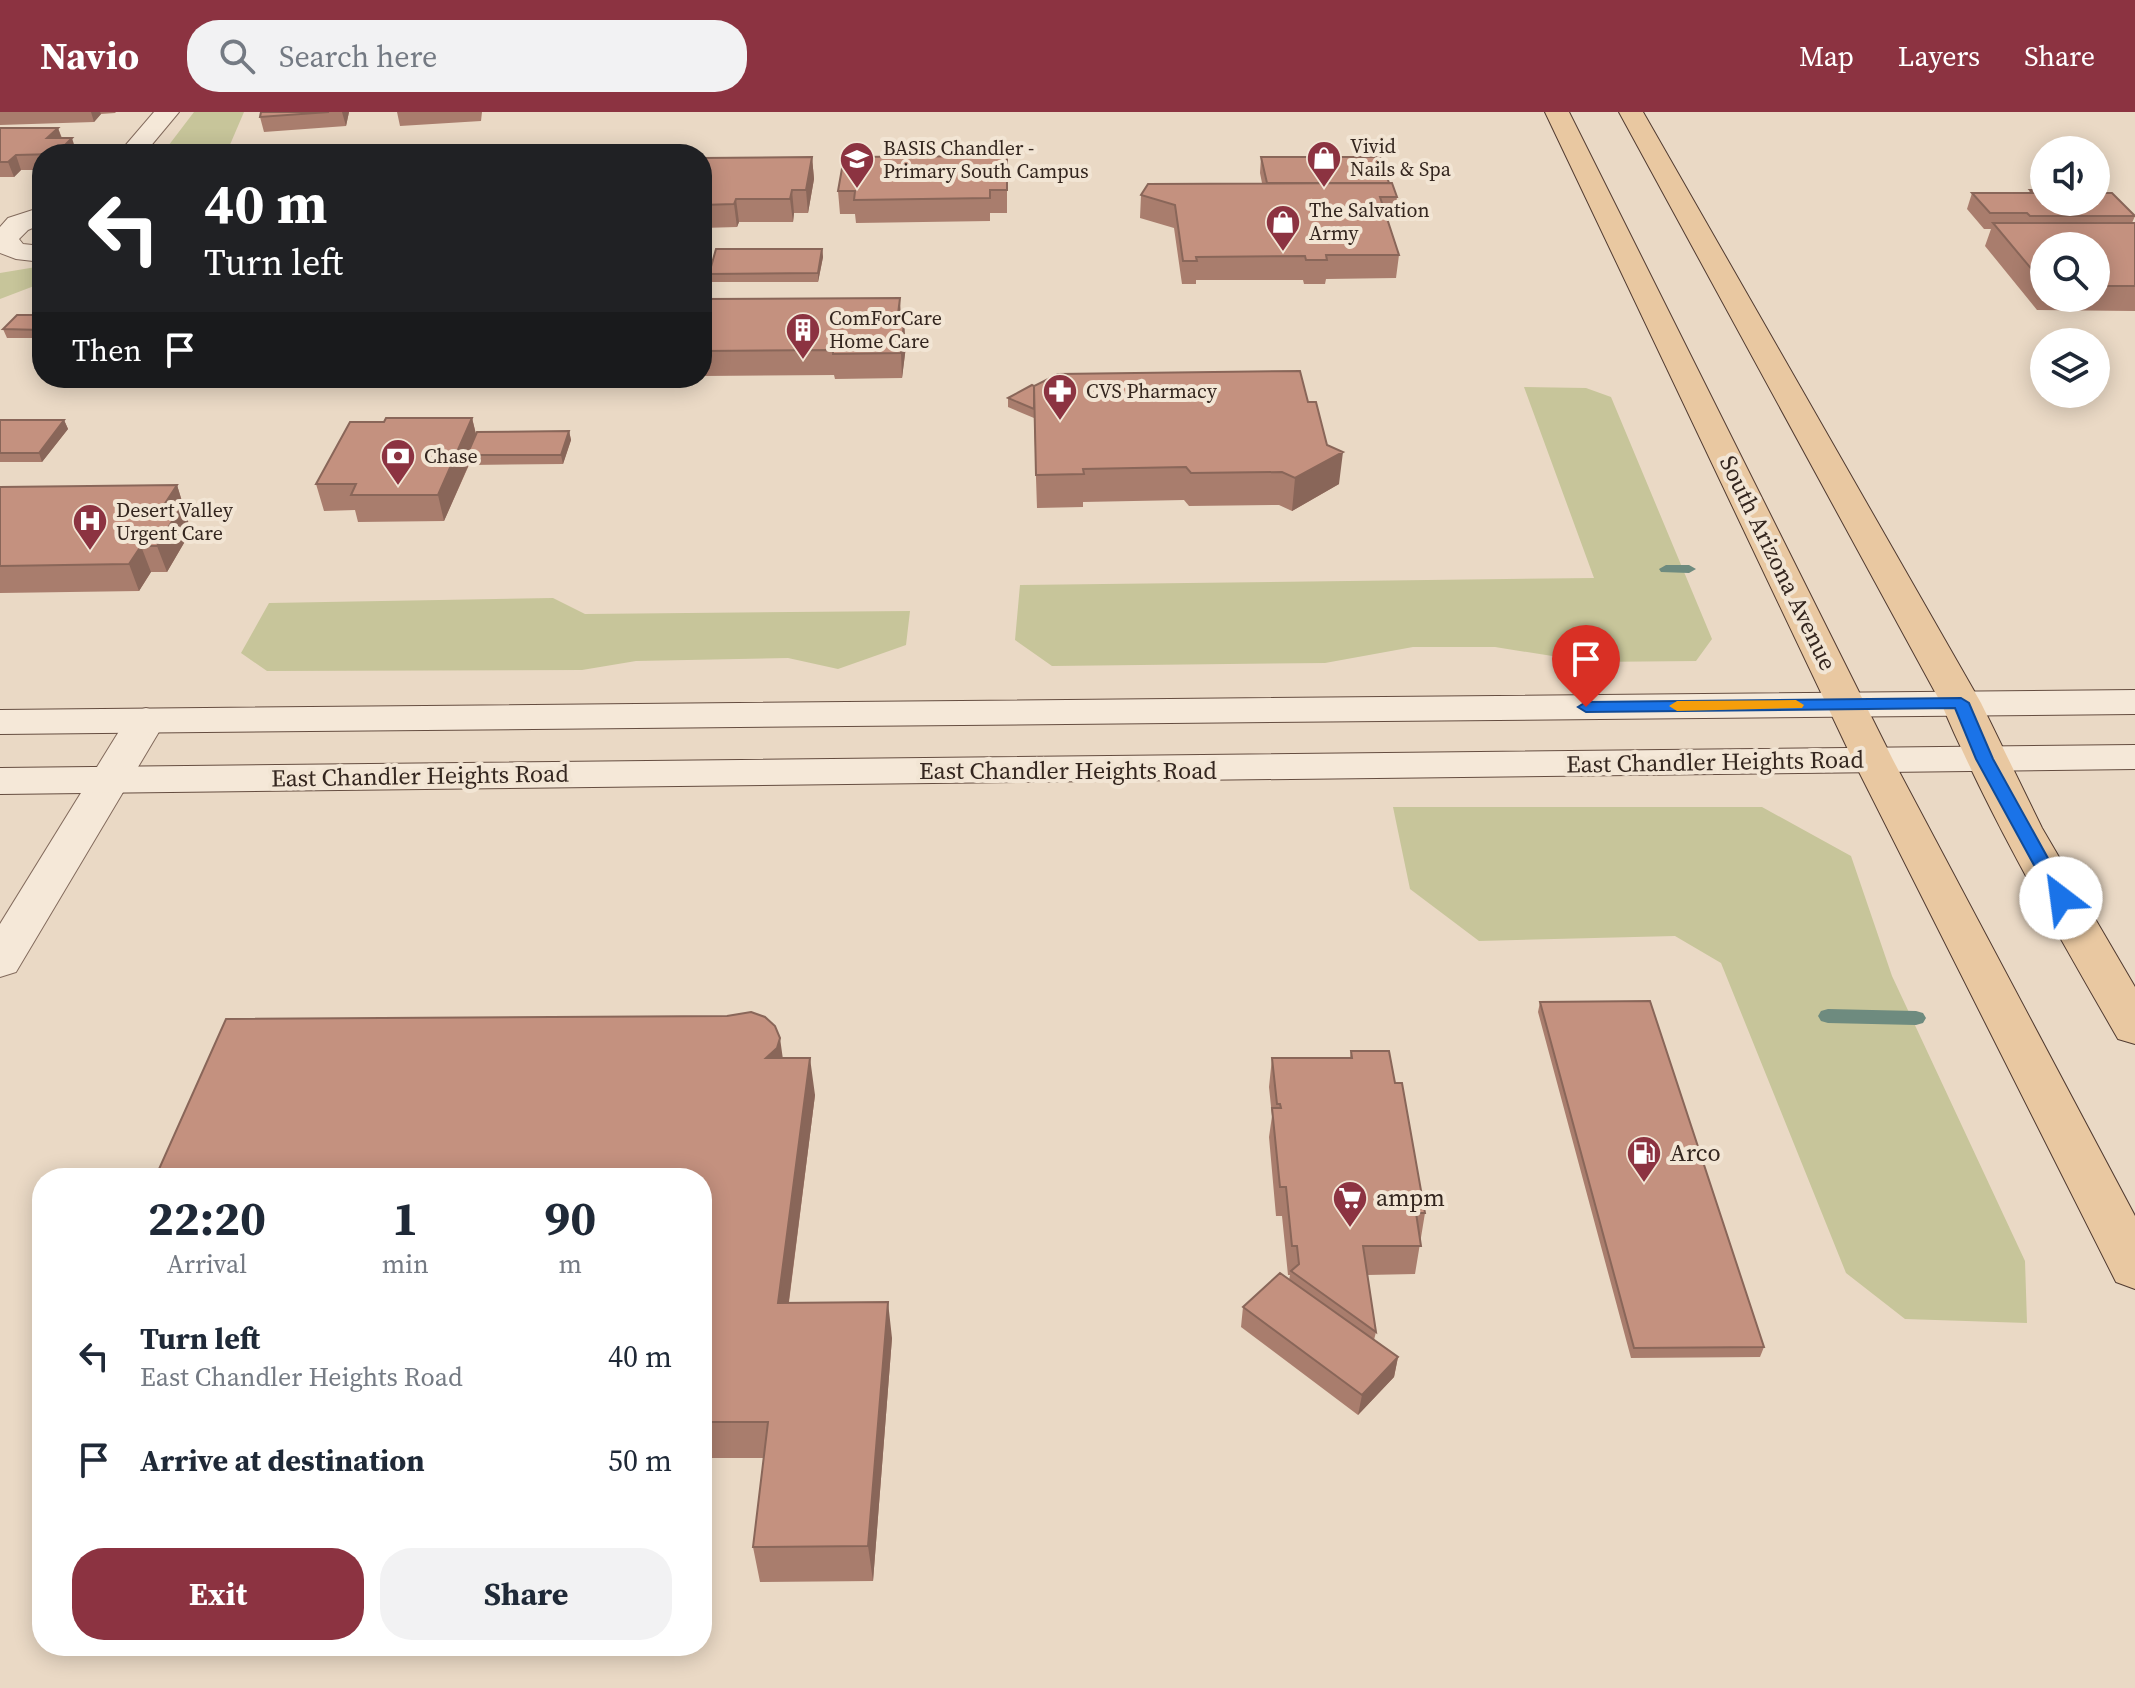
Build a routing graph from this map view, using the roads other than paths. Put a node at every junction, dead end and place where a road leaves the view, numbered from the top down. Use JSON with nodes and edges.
{"nodes":[{"id":1,"x":167,"y":112,"type":"edge"},
{"id":2,"x":1557,"y":112,"type":"edge"},
{"id":3,"x":1631,"y":112,"type":"edge"},
{"id":4,"x":140,"y":144,"type":"edge"},
{"id":5,"x":32,"y":219,"type":"edge"},
{"id":6,"x":32,"y":253,"type":"edge"},
{"id":7,"x":2135,"y":702,"type":"edge"},
{"id":8,"x":1961,"y":703,"type":"junction"},
{"id":9,"x":1847,"y":705,"type":"junction"},
{"id":10,"x":425,"y":719,"type":"junction"},
{"id":11,"x":146,"y":720,"type":"junction"},
{"id":12,"x":0,"y":722,"type":"edge"},
{"id":13,"x":2135,"y":757,"type":"edge"},
{"id":14,"x":1984,"y":759,"type":"junction"},
{"id":15,"x":1873,"y":760,"type":"junction"},
{"id":16,"x":402,"y":776,"type":"junction"},
{"id":17,"x":107,"y":780,"type":"junction"},
{"id":18,"x":0,"y":781,"type":"edge"},
{"id":19,"x":0,"y":961,"type":"edge"},
{"id":20,"x":2135,"y":1027,"type":"edge"},
{"id":21,"x":2135,"y":1267,"type":"edge"}],
"edges":[{"from":1,"to":4,"type":"main road"},
{"from":2,"to":9,"type":"main road","name":"South Arizona Avenue"},
{"from":3,"to":8,"type":"main road"},
{"from":5,"to":6,"type":"main road"},
{"from":7,"to":8,"type":"main road"},
{"from":8,"to":9,"type":"main road"},
{"from":8,"to":14,"type":"main road"},
{"from":9,"to":10,"type":"main road"},
{"from":9,"to":15,"type":"main road","name":"South Arizona Avenue"},
{"from":10,"to":11,"type":"main road"},
{"from":10,"to":16,"type":"main road"},
{"from":11,"to":12,"type":"main road"},
{"from":11,"to":17,"type":"main road"},
{"from":13,"to":14,"type":"main road","name":"East Chandler Heights Road"},
{"from":14,"to":15,"type":"main road","name":"East Chandler Heights Road"},
{"from":14,"to":20,"type":"main road"},
{"from":15,"to":16,"type":"main road","name":"East Chandler Heights Road"},
{"from":15,"to":21,"type":"main road","name":"South Arizona Avenue"},
{"from":16,"to":17,"type":"main road","name":"East Chandler Heights Road"},
{"from":17,"to":18,"type":"main road","name":"East Chandler Heights Road"},
{"from":17,"to":19,"type":"main road"}]}
